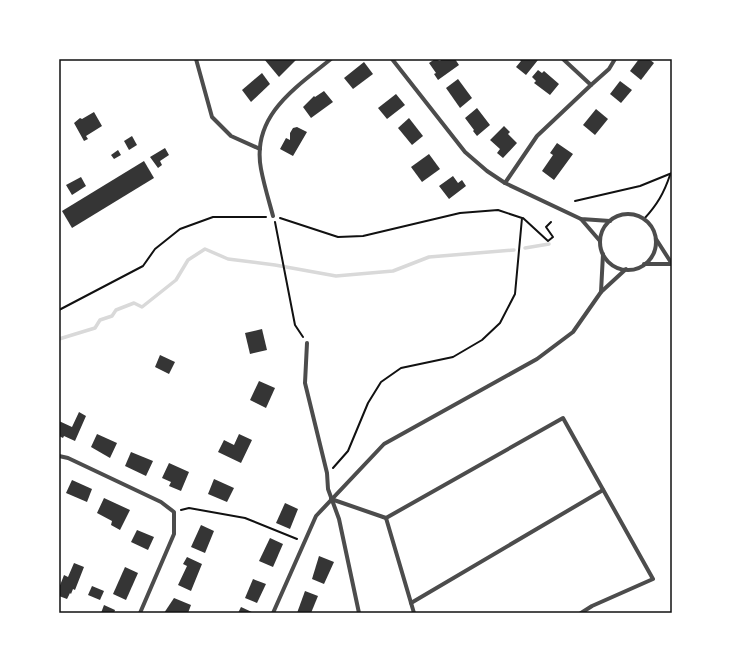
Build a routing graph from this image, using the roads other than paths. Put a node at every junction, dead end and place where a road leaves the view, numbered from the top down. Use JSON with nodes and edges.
{"nodes":[{"id":1,"x":196,"y":59,"type":"edge"},
{"id":2,"x":330,"y":59,"type":"edge"},
{"id":3,"x":392,"y":59,"type":"edge"},
{"id":4,"x":563,"y":59,"type":"edge"},
{"id":5,"x":615,"y":59,"type":"edge"},
{"id":6,"x":591,"y":85,"type":"junction"},
{"id":7,"x":260,"y":149,"type":"junction"},
{"id":8,"x":505,"y":183,"type":"junction"},
{"id":9,"x":273,"y":216,"type":"road end"},
{"id":10,"x":581,"y":219,"type":"junction"},
{"id":11,"x":610,"y":221,"type":"junction"},
{"id":12,"x":656,"y":239,"type":"junction"},
{"id":13,"x":600,"y":241,"type":"junction"},
{"id":14,"x":603,"y":253,"type":"junction"},
{"id":15,"x":644,"y":264,"type":"junction"},
{"id":16,"x":672,"y":264,"type":"edge"},
{"id":17,"x":626,"y":269,"type":"junction"},
{"id":18,"x":601,"y":292,"type":"junction"},
{"id":19,"x":307,"y":343,"type":"road end"},
{"id":20,"x":59,"y":456,"type":"edge"},
{"id":21,"x":603,"y":490,"type":"junction"},
{"id":22,"x":331,"y":499,"type":"junction"},
{"id":23,"x":386,"y":518,"type":"junction"},
{"id":24,"x":411,"y":603,"type":"junction"},
{"id":25,"x":140,"y":613,"type":"edge"},
{"id":26,"x":273,"y":613,"type":"edge"},
{"id":27,"x":359,"y":613,"type":"edge"},
{"id":28,"x":414,"y":613,"type":"edge"},
{"id":29,"x":581,"y":613,"type":"edge"}],
"edges":[{"from":1,"to":7,"type":"street"},
{"from":2,"to":7,"type":"street"},
{"from":3,"to":8,"type":"street"},
{"from":4,"to":6,"type":"street"},
{"from":5,"to":6,"type":"street"},
{"from":6,"to":8,"type":"street"},
{"from":7,"to":9,"type":"street"},
{"from":8,"to":10,"type":"street"},
{"from":10,"to":11,"type":"street"},
{"from":10,"to":13,"type":"street"},
{"from":11,"to":12,"type":"street"},
{"from":11,"to":13,"type":"street"},
{"from":12,"to":15,"type":"street"},
{"from":12,"to":16,"type":"street"},
{"from":13,"to":14,"type":"street"},
{"from":14,"to":17,"type":"street"},
{"from":14,"to":18,"type":"street"},
{"from":15,"to":16,"type":"street"},
{"from":15,"to":17,"type":"street"},
{"from":17,"to":18,"type":"street"},
{"from":18,"to":22,"type":"street"},
{"from":19,"to":22,"type":"street"},
{"from":20,"to":25,"type":"street"},
{"from":21,"to":23,"type":"street"},
{"from":21,"to":24,"type":"street"},
{"from":21,"to":29,"type":"street"},
{"from":22,"to":23,"type":"street"},
{"from":22,"to":26,"type":"street"},
{"from":22,"to":27,"type":"street"},
{"from":23,"to":24,"type":"street"},
{"from":24,"to":28,"type":"street"}]}
